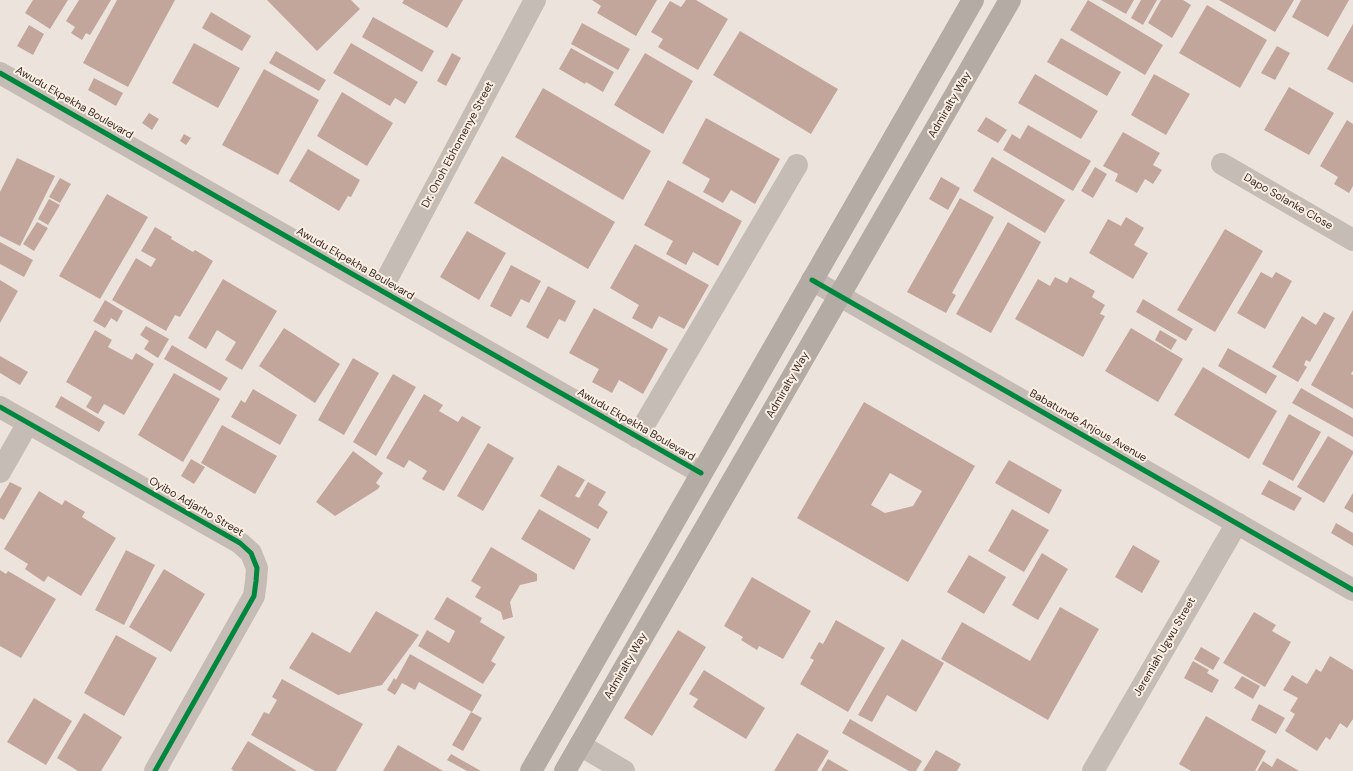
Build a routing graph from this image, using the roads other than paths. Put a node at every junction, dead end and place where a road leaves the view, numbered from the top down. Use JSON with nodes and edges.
{"nodes":[{"id":1,"x":534,"y":0,"type":"edge"},
{"id":2,"x":973,"y":0,"type":"edge"},
{"id":3,"x":1010,"y":0,"type":"edge"},
{"id":4,"x":0,"y":72,"type":"edge"},
{"id":5,"x":1222,"y":164,"type":"dead end"},
{"id":6,"x":796,"y":165,"type":"dead end"},
{"id":7,"x":1353,"y":240,"type":"edge"},
{"id":8,"x":812,"y":280,"type":"junction"},
{"id":9,"x":381,"y":290,"type":"junction"},
{"id":10,"x":839,"y":296,"type":"junction"},
{"id":11,"x":0,"y":407,"type":"edge"},
{"id":12,"x":28,"y":423,"type":"junction"},
{"id":13,"x":638,"y":437,"type":"junction"},
{"id":14,"x":0,"y":472,"type":"edge"},
{"id":15,"x":701,"y":473,"type":"junction"},
{"id":16,"x":1238,"y":523,"type":"junction"},
{"id":17,"x":1353,"y":590,"type":"edge"},
{"id":18,"x":580,"y":745,"type":"junction"},
{"id":19,"x":155,"y":771,"type":"edge"},
{"id":20,"x":531,"y":771,"type":"edge"},
{"id":21,"x":565,"y":771,"type":"edge"},
{"id":22,"x":624,"y":771,"type":"edge"},
{"id":23,"x":1093,"y":771,"type":"edge"}],
"edges":[{"from":1,"to":9,"type":"street","name":"Dr. Onoh Ebhomenye Street"},
{"from":2,"to":8,"type":"main road"},
{"from":3,"to":10,"type":"main road","name":"Admiralty Way"},
{"from":4,"to":9,"type":"street","name":"Awudu Ekpekha Boulevard"},
{"from":5,"to":7,"type":"street","name":"Dapo Solanke Close"},
{"from":6,"to":13,"type":"street"},
{"from":8,"to":10,"type":"street","name":"Babatunde Anjous Avenue"},
{"from":8,"to":15,"type":"main road"},
{"from":9,"to":13,"type":"street","name":"Awudu Ekpekha Boulevard"},
{"from":10,"to":16,"type":"street","name":"Babatunde Anjous Avenue"},
{"from":10,"to":18,"type":"main road","name":"Admiralty Way"},
{"from":11,"to":12,"type":"street","name":"Oyibo Adjarho Street"},
{"from":12,"to":14,"type":"street"},
{"from":12,"to":19,"type":"street","name":"Oyibo Adjarho Street"},
{"from":13,"to":15,"type":"street","name":"Awudu Ekpekha Boulevard"},
{"from":15,"to":20,"type":"main road"},
{"from":16,"to":17,"type":"street","name":"Babatunde Anjous Avenue"},
{"from":16,"to":23,"type":"street","name":"Jeremiah Ugwu Street"},
{"from":18,"to":21,"type":"main road","name":"Admiralty Way"},
{"from":18,"to":22,"type":"street"}]}
